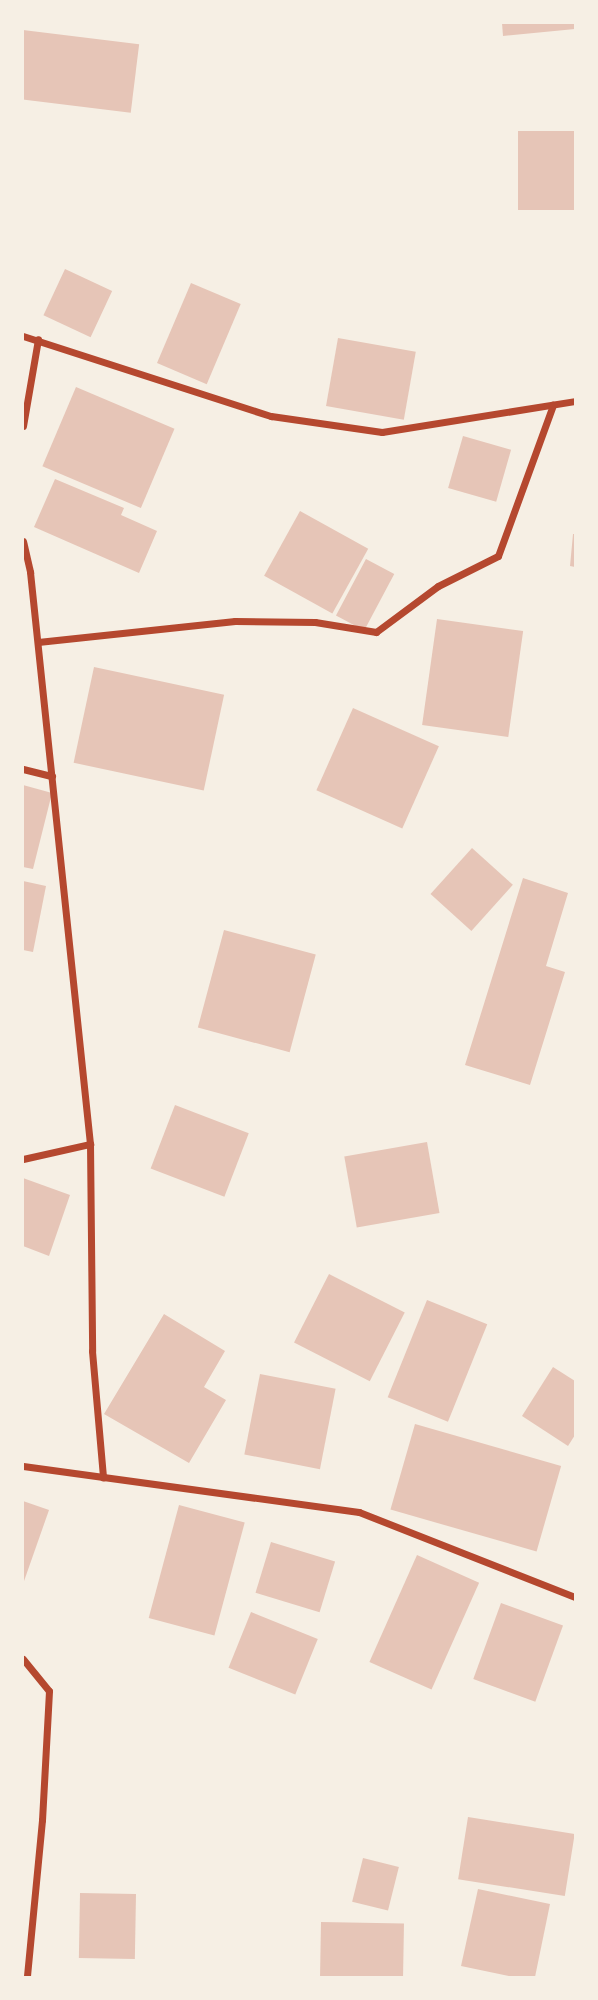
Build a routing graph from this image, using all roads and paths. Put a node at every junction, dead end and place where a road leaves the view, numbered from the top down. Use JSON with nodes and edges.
{"nodes":[{"id":1,"x":23,"y":336,"type":"edge"},
{"id":2,"x":38,"y":339,"type":"junction"},
{"id":3,"x":575,"y":401,"type":"edge"},
{"id":4,"x":553,"y":405,"type":"junction"},
{"id":5,"x":23,"y":426,"type":"edge"},
{"id":6,"x":23,"y":541,"type":"edge"},
{"id":7,"x":26,"y":572,"type":"edge"},
{"id":8,"x":37,"y":642,"type":"junction"},
{"id":9,"x":23,"y":769,"type":"edge"},
{"id":10,"x":52,"y":776,"type":"junction"},
{"id":11,"x":90,"y":1144,"type":"junction"},
{"id":12,"x":23,"y":1159,"type":"edge"},
{"id":13,"x":23,"y":1466,"type":"edge"},
{"id":14,"x":103,"y":1478,"type":"junction"},
{"id":15,"x":575,"y":1597,"type":"edge"},
{"id":16,"x":23,"y":1659,"type":"edge"},
{"id":17,"x":27,"y":1977,"type":"edge"}],
"edges":[{"from":1,"to":2,"type":"street"},
{"from":2,"to":4,"type":"street"},
{"from":2,"to":5,"type":"street"},
{"from":3,"to":4,"type":"street"},
{"from":4,"to":8,"type":"street"},
{"from":6,"to":7,"type":"street"},
{"from":7,"to":8,"type":"street"},
{"from":8,"to":10,"type":"street"},
{"from":9,"to":10,"type":"street"},
{"from":10,"to":11,"type":"street"},
{"from":11,"to":12,"type":"street"},
{"from":11,"to":14,"type":"street"},
{"from":13,"to":14,"type":"street"},
{"from":14,"to":15,"type":"street"},
{"from":16,"to":17,"type":"street"}]}
